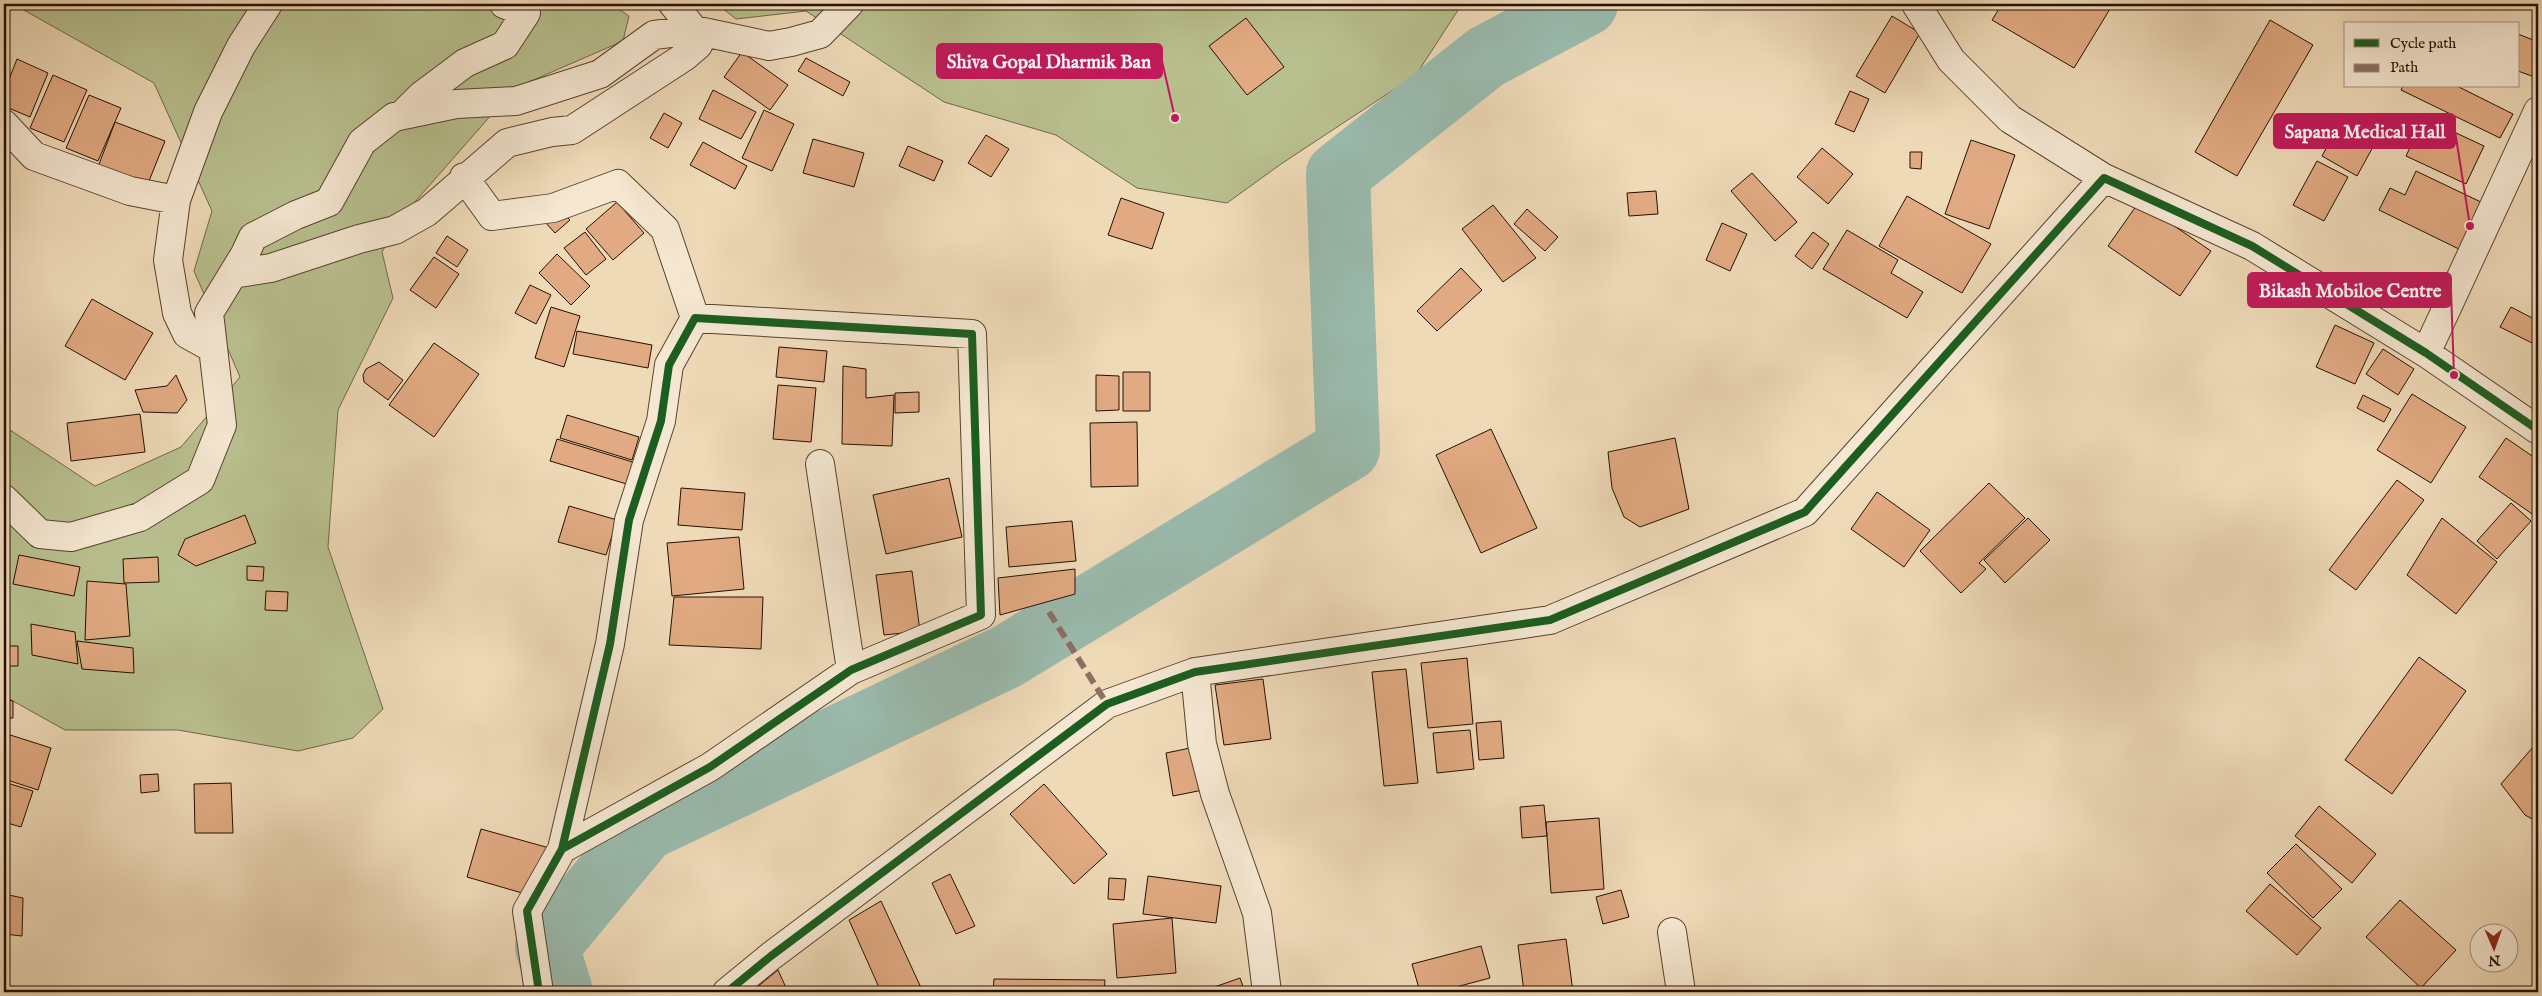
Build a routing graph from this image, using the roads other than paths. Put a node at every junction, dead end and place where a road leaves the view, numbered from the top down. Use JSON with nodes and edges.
{"nodes":[{"id":1,"x":268,"y":4,"type":"edge"},
{"id":2,"x":504,"y":4,"type":"edge"},
{"id":3,"x":673,"y":4,"type":"edge"},
{"id":4,"x":849,"y":4,"type":"edge"},
{"id":5,"x":1916,"y":4,"type":"edge"},
{"id":6,"x":694,"y":30,"type":"junction"},
{"id":7,"x":2538,"y":110,"type":"edge"},
{"id":8,"x":404,"y":113,"type":"junction"},
{"id":9,"x":4,"y":124,"type":"edge"},
{"id":10,"x":464,"y":177,"type":"junction"},
{"id":11,"x":2104,"y":178,"type":"junction"},
{"id":12,"x":176,"y":200,"type":"junction"},
{"id":13,"x":233,"y":274,"type":"junction"},
{"id":14,"x":695,"y":318,"type":"junction"},
{"id":15,"x":212,"y":348,"type":"junction"},
{"id":16,"x":2426,"y":354,"type":"junction"},
{"id":17,"x":2538,"y":430,"type":"edge"},
{"id":18,"x":820,"y":464,"type":"dead end"},
{"id":19,"x":4,"y":499,"type":"edge"},
{"id":20,"x":851,"y":670,"type":"junction"},
{"id":21,"x":1195,"y":672,"type":"junction"},
{"id":22,"x":562,"y":849,"type":"junction"},
{"id":23,"x":1672,"y":932,"type":"dead end"},
{"id":24,"x":539,"y":992,"type":"edge"},
{"id":25,"x":727,"y":992,"type":"edge"},
{"id":26,"x":1267,"y":992,"type":"edge"},
{"id":27,"x":1681,"y":992,"type":"edge"}],
"edges":[{"from":1,"to":12,"type":"street"},
{"from":2,"to":8,"type":"street"},
{"from":3,"to":6,"type":"street"},
{"from":4,"to":6,"type":"street"},
{"from":5,"to":11,"type":"street"},
{"from":6,"to":8,"type":"street"},
{"from":6,"to":10,"type":"street"},
{"from":7,"to":16,"type":"street"},
{"from":8,"to":13,"type":"street"},
{"from":9,"to":12,"type":"street"},
{"from":10,"to":13,"type":"street"},
{"from":10,"to":14,"type":"street"},
{"from":11,"to":16,"type":"street"},
{"from":11,"to":21,"type":"street"},
{"from":12,"to":15,"type":"street"},
{"from":13,"to":15,"type":"street"},
{"from":14,"to":20,"type":"street"},
{"from":14,"to":22,"type":"street"},
{"from":15,"to":19,"type":"street"},
{"from":16,"to":17,"type":"street"},
{"from":18,"to":20,"type":"street"},
{"from":20,"to":22,"type":"street"},
{"from":21,"to":25,"type":"street"},
{"from":21,"to":26,"type":"street"},
{"from":22,"to":24,"type":"street"},
{"from":23,"to":27,"type":"street"}]}
